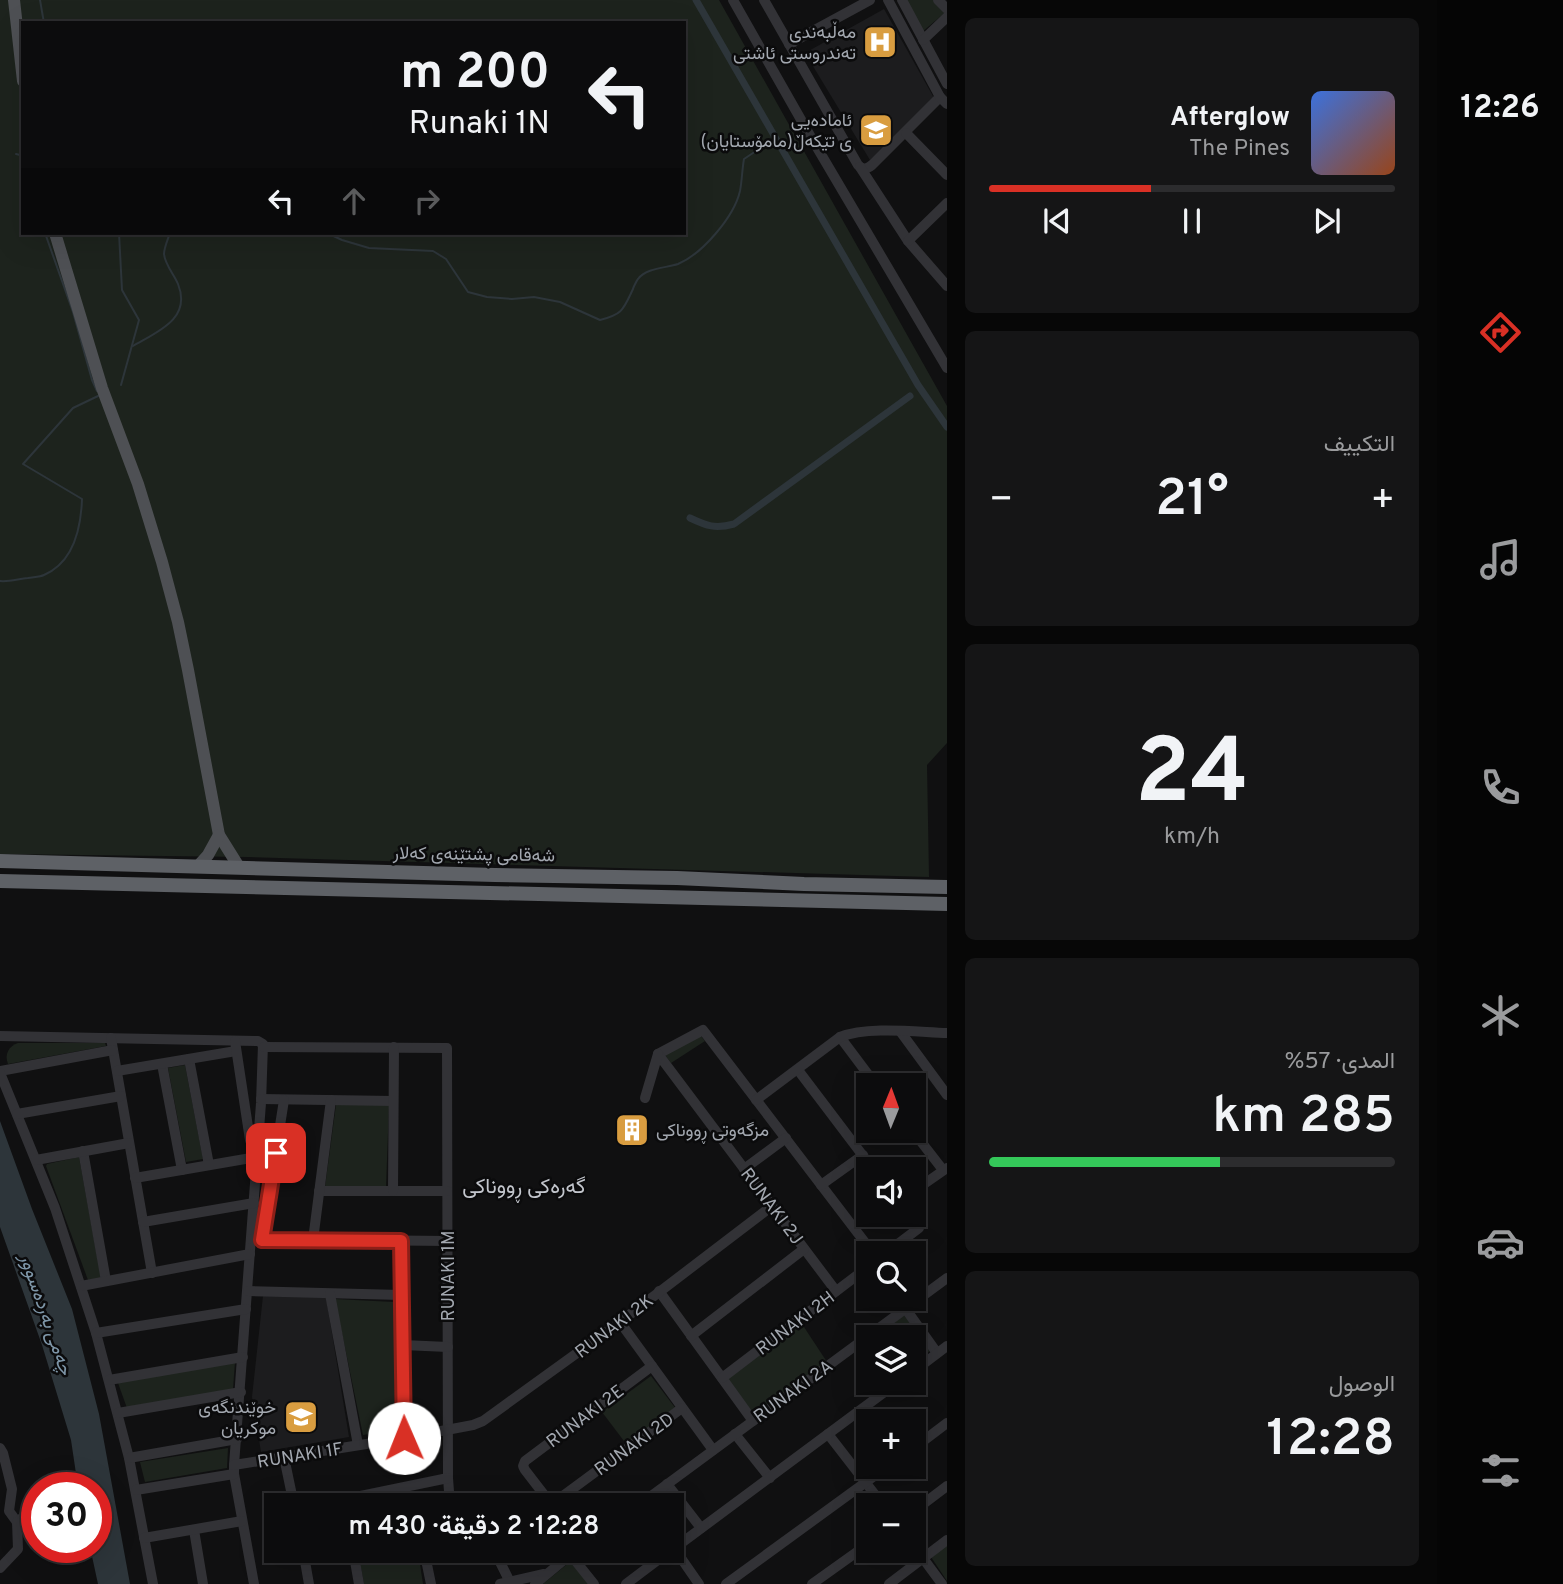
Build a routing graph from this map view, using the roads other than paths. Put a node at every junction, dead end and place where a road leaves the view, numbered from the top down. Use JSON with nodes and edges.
{"nodes":[{"id":1,"x":14,"y":0,"type":"edge"},
{"id":2,"x":733,"y":0,"type":"edge"},
{"id":3,"x":764,"y":0,"type":"edge"},
{"id":4,"x":870,"y":0,"type":"edge"},
{"id":5,"x":888,"y":0,"type":"edge"},
{"id":6,"x":902,"y":0,"type":"edge"},
{"id":7,"x":939,"y":0,"type":"edge"},
{"id":8,"x":947,"y":9,"type":"edge"},
{"id":9,"x":947,"y":18,"type":"edge"},
{"id":10,"x":923,"y":40,"type":"junction"},
{"id":11,"x":789,"y":44,"type":"junction"},
{"id":12,"x":21,"y":63,"type":"edge"},
{"id":13,"x":947,"y":84,"type":"edge"},
{"id":14,"x":944,"y":101,"type":"edge"},
{"id":15,"x":906,"y":133,"type":"junction"},
{"id":16,"x":860,"y":167,"type":"junction"},
{"id":17,"x":947,"y":175,"type":"edge"},
{"id":18,"x":947,"y":203,"type":"edge"},
{"id":19,"x":56,"y":235,"type":"edge"},
{"id":20,"x":908,"y":241,"type":"junction"},
{"id":21,"x":945,"y":280,"type":"edge"},
{"id":22,"x":947,"y":368,"type":"edge"},
{"id":23,"x":219,"y":835,"type":"junction"},
{"id":24,"x":0,"y":861,"type":"edge"},
{"id":25,"x":198,"y":866,"type":"junction"},
{"id":26,"x":239,"y":867,"type":"junction"},
{"id":27,"x":580,"y":876,"type":"junction"},
{"id":28,"x":0,"y":881,"type":"edge"},
{"id":29,"x":947,"y":887,"type":"edge"},
{"id":30,"x":580,"y":895,"type":"junction"},
{"id":31,"x":947,"y":904,"type":"edge"},
{"id":32,"x":900,"y":1031,"type":"junction"},
{"id":33,"x":947,"y":1033,"type":"edge"},
{"id":34,"x":0,"y":1036,"type":"edge"},
{"id":35,"x":839,"y":1037,"type":"junction"},
{"id":36,"x":111,"y":1038,"type":"junction"},
{"id":37,"x":236,"y":1046,"type":"junction"},
{"id":38,"x":264,"y":1047,"type":"junction"},
{"id":39,"x":394,"y":1047,"type":"junction"},
{"id":40,"x":113,"y":1050,"type":"junction"},
{"id":41,"x":658,"y":1054,"type":"junction"},
{"id":42,"x":189,"y":1059,"type":"junction"},
{"id":43,"x":162,"y":1064,"type":"junction"},
{"id":44,"x":798,"y":1070,"type":"junction"},
{"id":45,"x":117,"y":1071,"type":"junction"},
{"id":46,"x":0,"y":1072,"type":"edge"},
{"id":47,"x":867,"y":1073,"type":"edge"},
{"id":48,"x":947,"y":1095,"type":"edge"},
{"id":49,"x":121,"y":1096,"type":"junction"},
{"id":50,"x":645,"y":1098,"type":"dead end"},
{"id":51,"x":261,"y":1100,"type":"junction"},
{"id":52,"x":284,"y":1100,"type":"junction"},
{"id":53,"x":331,"y":1100,"type":"junction"},
{"id":54,"x":756,"y":1100,"type":"junction"},
{"id":55,"x":393,"y":1101,"type":"junction"},
{"id":56,"x":16,"y":1114,"type":"junction"},
{"id":57,"x":786,"y":1138,"type":"junction"},
{"id":58,"x":129,"y":1143,"type":"junction"},
{"id":59,"x":923,"y":1143,"type":"edge"},
{"id":60,"x":83,"y":1151,"type":"junction"},
{"id":61,"x":863,"y":1155,"type":"joint"},
{"id":62,"x":257,"y":1157,"type":"junction"},
{"id":63,"x":36,"y":1160,"type":"junction"},
{"id":64,"x":209,"y":1165,"type":"junction"},
{"id":65,"x":744,"y":1169,"type":"junction"},
{"id":66,"x":945,"y":1169,"type":"edge"},
{"id":67,"x":182,"y":1170,"type":"junction"},
{"id":68,"x":135,"y":1178,"type":"junction"},
{"id":69,"x":926,"y":1182,"type":"edge"},
{"id":70,"x":821,"y":1185,"type":"junction"},
{"id":71,"x":319,"y":1191,"type":"junction"},
{"id":72,"x":393,"y":1191,"type":"junction"},
{"id":73,"x":447,"y":1191,"type":"junction"},
{"id":74,"x":254,"y":1203,"type":"junction"},
{"id":75,"x":772,"y":1206,"type":"junction"},
{"id":76,"x":143,"y":1222,"type":"junction"},
{"id":77,"x":918,"y":1227,"type":"edge"},
{"id":78,"x":257,"y":1239,"type":"junction"},
{"id":79,"x":313,"y":1240,"type":"junction"},
{"id":80,"x":401,"y":1241,"type":"junction"},
{"id":81,"x":448,"y":1241,"type":"junction"},
{"id":82,"x":864,"y":1241,"type":"edge"},
{"id":83,"x":902,"y":1241,"type":"edge"},
{"id":84,"x":804,"y":1249,"type":"junction"},
{"id":85,"x":250,"y":1254,"type":"junction"},
{"id":86,"x":152,"y":1273,"type":"junction"},
{"id":87,"x":856,"y":1276,"type":"edge"},
{"id":88,"x":947,"y":1278,"type":"edge"},
{"id":89,"x":106,"y":1281,"type":"junction"},
{"id":90,"x":81,"y":1286,"type":"junction"},
{"id":91,"x":248,"y":1291,"type":"junction"},
{"id":92,"x":659,"y":1291,"type":"junction"},
{"id":93,"x":836,"y":1291,"type":"junction"},
{"id":94,"x":926,"y":1293,"type":"edge"},
{"id":95,"x":330,"y":1294,"type":"junction"},
{"id":96,"x":402,"y":1295,"type":"junction"},
{"id":97,"x":246,"y":1309,"type":"junction"},
{"id":98,"x":901,"y":1311,"type":"edge"},
{"id":99,"x":907,"y":1311,"type":"edge"},
{"id":100,"x":620,"y":1322,"type":"junction"},
{"id":101,"x":96,"y":1333,"type":"junction"},
{"id":102,"x":691,"y":1336,"type":"junction"},
{"id":103,"x":403,"y":1345,"type":"junction"},
{"id":104,"x":947,"y":1346,"type":"edge"},
{"id":105,"x":448,"y":1347,"type":"junction"},
{"id":106,"x":937,"y":1353,"type":"junction"},
{"id":107,"x":243,"y":1357,"type":"junction"},
{"id":108,"x":926,"y":1362,"type":"edge"},
{"id":109,"x":652,"y":1366,"type":"junction"},
{"id":110,"x":722,"y":1378,"type":"junction"},
{"id":111,"x":109,"y":1380,"type":"junction"},
{"id":112,"x":241,"y":1392,"type":"junction"},
{"id":113,"x":880,"y":1395,"type":"edge"},
{"id":114,"x":682,"y":1408,"type":"junction"},
{"id":115,"x":118,"y":1413,"type":"junction"},
{"id":116,"x":753,"y":1421,"type":"junction"},
{"id":117,"x":947,"y":1423,"type":"edge"},
{"id":118,"x":448,"y":1430,"type":"junction"},
{"id":119,"x":735,"y":1434,"type":"junction"},
{"id":120,"x":828,"y":1434,"type":"junction"},
{"id":121,"x":404,"y":1438,"type":"junction"},
{"id":122,"x":237,"y":1439,"type":"junction"},
{"id":123,"x":926,"y":1439,"type":"edge"},
{"id":124,"x":358,"y":1445,"type":"junction"},
{"id":125,"x":0,"y":1448,"type":"edge"},
{"id":126,"x":713,"y":1450,"type":"junction"},
{"id":127,"x":284,"y":1457,"type":"junction"},
{"id":128,"x":129,"y":1458,"type":"junction"},
{"id":129,"x":234,"y":1469,"type":"junction"},
{"id":130,"x":448,"y":1478,"type":"junction"},
{"id":131,"x":770,"y":1478,"type":"junction"},
{"id":132,"x":871,"y":1479,"type":"edge"},
{"id":133,"x":866,"y":1483,"type":"junction"},
{"id":134,"x":667,"y":1484,"type":"junction"},
{"id":135,"x":947,"y":1486,"type":"edge"},
{"id":136,"x":135,"y":1490,"type":"junction"},
{"id":137,"x":292,"y":1493,"type":"edge"},
{"id":138,"x":385,"y":1493,"type":"edge"},
{"id":139,"x":449,"y":1493,"type":"edge"},
{"id":140,"x":543,"y":1493,"type":"edge"},
{"id":141,"x":568,"y":1493,"type":"edge"},
{"id":142,"x":655,"y":1493,"type":"edge"},
{"id":143,"x":874,"y":1493,"type":"edge"},
{"id":144,"x":926,"y":1502,"type":"edge"},
{"id":145,"x":21,"y":1519,"type":"edge"},
{"id":146,"x":242,"y":1521,"type":"junction"},
{"id":147,"x":17,"y":1522,"type":"junction"},
{"id":148,"x":701,"y":1528,"type":"junction"},
{"id":149,"x":194,"y":1530,"type":"junction"},
{"id":150,"x":144,"y":1538,"type":"junction"},
{"id":151,"x":947,"y":1540,"type":"edge"},
{"id":152,"x":684,"y":1541,"type":"edge"},
{"id":153,"x":856,"y":1553,"type":"edge"},
{"id":154,"x":926,"y":1556,"type":"edge"},
{"id":155,"x":926,"y":1562,"type":"edge"},
{"id":156,"x":305,"y":1563,"type":"edge"},
{"id":157,"x":355,"y":1563,"type":"edge"},
{"id":158,"x":427,"y":1563,"type":"edge"},
{"id":159,"x":499,"y":1563,"type":"edge"},
{"id":160,"x":560,"y":1563,"type":"edge"},
{"id":161,"x":580,"y":1563,"type":"edge"},
{"id":162,"x":654,"y":1563,"type":"edge"},
{"id":163,"x":682,"y":1563,"type":"edge"},
{"id":164,"x":916,"y":1563,"type":"edge"},
{"id":165,"x":0,"y":1568,"type":"edge"},
{"id":166,"x":547,"y":1573,"type":"junction"},
{"id":167,"x":507,"y":1583,"type":"edge"},
{"id":168,"x":153,"y":1584,"type":"edge"},
{"id":169,"x":203,"y":1584,"type":"edge"},
{"id":170,"x":254,"y":1584,"type":"edge"},
{"id":171,"x":309,"y":1584,"type":"edge"},
{"id":172,"x":359,"y":1584,"type":"edge"},
{"id":173,"x":431,"y":1584,"type":"edge"},
{"id":174,"x":535,"y":1584,"type":"edge"},
{"id":175,"x":594,"y":1584,"type":"edge"},
{"id":176,"x":626,"y":1584,"type":"edge"},
{"id":177,"x":699,"y":1584,"type":"edge"},
{"id":178,"x":726,"y":1584,"type":"edge"},
{"id":179,"x":812,"y":1584,"type":"edge"},
{"id":180,"x":889,"y":1584,"type":"edge"},
{"id":181,"x":942,"y":1584,"type":"edge"}],
"edges":[{"from":1,"to":12,"type":"main road"},
{"from":2,"to":22,"type":"street"},
{"from":3,"to":11,"type":"street"},
{"from":4,"to":11,"type":"street"},
{"from":5,"to":14,"type":"street"},
{"from":6,"to":10,"type":"street"},
{"from":7,"to":8,"type":"street"},
{"from":9,"to":10,"type":"street"},
{"from":10,"to":13,"type":"street"},
{"from":11,"to":16,"type":"street"},
{"from":14,"to":15,"type":"street"},
{"from":15,"to":16,"type":"street"},
{"from":15,"to":17,"type":"street"},
{"from":16,"to":20,"type":"street"},
{"from":18,"to":20,"type":"street"},
{"from":19,"to":23,"type":"main road"},
{"from":20,"to":21,"type":"street"},
{"from":23,"to":25,"type":"main road"},
{"from":23,"to":26,"type":"main road"},
{"from":24,"to":25,"type":"highway","name":"شەقامی پشتێنەی کەلار"},
{"from":25,"to":26,"type":"highway","name":"شەقامی پشتێنەی کەلار"},
{"from":26,"to":27,"type":"highway","name":"شەقامی پشتێنەی کەلار"},
{"from":27,"to":29,"type":"highway","name":"شەقامی پشتێنەی کەلار"},
{"from":27,"to":30,"type":"highway"},
{"from":28,"to":30,"type":"highway"},
{"from":30,"to":31,"type":"highway"},
{"from":32,"to":33,"type":"street"},
{"from":32,"to":35,"type":"street"},
{"from":32,"to":48,"type":"street"},
{"from":34,"to":36,"type":"street"},
{"from":35,"to":44,"type":"street"},
{"from":35,"to":47,"type":"street"},
{"from":36,"to":37,"type":"street"},
{"from":36,"to":40,"type":"street"},
{"from":37,"to":38,"type":"street"},
{"from":37,"to":42,"type":"street"},
{"from":37,"to":62,"type":"street"},
{"from":38,"to":39,"type":"street"},
{"from":38,"to":51,"type":"street"},
{"from":39,"to":55,"type":"street"},
{"from":39,"to":73,"type":"street","name":"RUNAKI 1M"},
{"from":40,"to":45,"type":"street"},
{"from":40,"to":46,"type":"street"},
{"from":41,"to":50,"type":"street"},
{"from":41,"to":54,"type":"street"},
{"from":41,"to":65,"type":"street","name":"RUNAKI 2J"},
{"from":42,"to":43,"type":"street"},
{"from":42,"to":64,"type":"street"},
{"from":43,"to":45,"type":"street"},
{"from":43,"to":67,"type":"street"},
{"from":44,"to":54,"type":"street"},
{"from":44,"to":61,"type":"street"},
{"from":45,"to":49,"type":"street"},
{"from":46,"to":56,"type":"street"},
{"from":49,"to":56,"type":"street"},
{"from":49,"to":58,"type":"street"},
{"from":51,"to":52,"type":"street"},
{"from":51,"to":62,"type":"street"},
{"from":52,"to":53,"type":"street"},
{"from":52,"to":78,"type":"street"},
{"from":53,"to":55,"type":"street"},
{"from":53,"to":71,"type":"street"},
{"from":54,"to":57,"type":"street"},
{"from":55,"to":72,"type":"street"},
{"from":56,"to":63,"type":"street"},
{"from":57,"to":65,"type":"street"},
{"from":57,"to":70,"type":"street"},
{"from":58,"to":60,"type":"street"},
{"from":58,"to":68,"type":"street"},
{"from":59,"to":66,"type":"street"},
{"from":60,"to":63,"type":"street"},
{"from":60,"to":89,"type":"street"},
{"from":61,"to":70,"type":"street"},
{"from":62,"to":64,"type":"street"},
{"from":62,"to":74,"type":"street"},
{"from":63,"to":90,"type":"street"},
{"from":64,"to":67,"type":"street"},
{"from":65,"to":75,"type":"street","name":"RUNAKI 2J"},
{"from":66,"to":69,"type":"street"},
{"from":67,"to":68,"type":"street"},
{"from":68,"to":76,"type":"street"},
{"from":70,"to":82,"type":"street"},
{"from":71,"to":72,"type":"street"},
{"from":71,"to":79,"type":"street"},
{"from":72,"to":73,"type":"street"},
{"from":73,"to":81,"type":"street","name":"RUNAKI 1M"},
{"from":74,"to":76,"type":"street"},
{"from":74,"to":78,"type":"street"},
{"from":75,"to":84,"type":"street","name":"RUNAKI 2J"},
{"from":75,"to":92,"type":"street","name":"RUNAKI 2K"},
{"from":76,"to":86,"type":"street"},
{"from":77,"to":83,"type":"street"},
{"from":78,"to":79,"type":"street"},
{"from":78,"to":85,"type":"street"},
{"from":79,"to":80,"type":"street"},
{"from":80,"to":81,"type":"street"},
{"from":80,"to":96,"type":"street"},
{"from":81,"to":105,"type":"street","name":"RUNAKI 1M"},
{"from":84,"to":93,"type":"street","name":"RUNAKI 2J"},
{"from":84,"to":102,"type":"street"},
{"from":85,"to":86,"type":"street"},
{"from":85,"to":91,"type":"street"},
{"from":86,"to":89,"type":"street"},
{"from":87,"to":93,"type":"street","name":"RUNAKI 2H"},
{"from":88,"to":94,"type":"street","name":"RUNAKI 2A"},
{"from":89,"to":90,"type":"street"},
{"from":90,"to":101,"type":"street"},
{"from":91,"to":95,"type":"street"},
{"from":91,"to":97,"type":"street"},
{"from":92,"to":100,"type":"street","name":"RUNAKI 2K"},
{"from":92,"to":102,"type":"street"},
{"from":93,"to":110,"type":"street","name":"RUNAKI 2H"},
{"from":95,"to":96,"type":"street"},
{"from":95,"to":124,"type":"street"},
{"from":96,"to":103,"type":"street"},
{"from":97,"to":101,"type":"street"},
{"from":97,"to":107,"type":"street"},
{"from":98,"to":116,"type":"street","name":"RUNAKI 2A"},
{"from":99,"to":106,"type":"street"},
{"from":100,"to":109,"type":"street"},
{"from":100,"to":118,"type":"street","name":"RUNAKI 2K"},
{"from":101,"to":111,"type":"street"},
{"from":102,"to":110,"type":"street"},
{"from":103,"to":105,"type":"street"},
{"from":103,"to":121,"type":"street"},
{"from":104,"to":106,"type":"street"},
{"from":105,"to":118,"type":"street","name":"RUNAKI 1M"},
{"from":106,"to":108,"type":"street"},
{"from":107,"to":111,"type":"street"},
{"from":107,"to":112,"type":"street"},
{"from":109,"to":114,"type":"street"},
{"from":109,"to":140,"type":"street","name":"RUNAKI 2E"},
{"from":110,"to":116,"type":"street"},
{"from":111,"to":115,"type":"street"},
{"from":112,"to":115,"type":"street"},
{"from":112,"to":122,"type":"street"},
{"from":113,"to":120,"type":"street"},
{"from":114,"to":126,"type":"street"},
{"from":114,"to":141,"type":"street","name":"RUNAKI 2D"},
{"from":115,"to":128,"type":"street"},
{"from":116,"to":119,"type":"street","name":"RUNAKI 2A"},
{"from":117,"to":123,"type":"street"},
{"from":118,"to":121,"type":"street","name":"RUNAKI 1F"},
{"from":118,"to":130,"type":"street","name":"RUNAKI 1M"},
{"from":119,"to":126,"type":"street","name":"RUNAKI 2A"},
{"from":119,"to":131,"type":"street"},
{"from":120,"to":131,"type":"street"},
{"from":120,"to":133,"type":"street"},
{"from":121,"to":124,"type":"street","name":"RUNAKI 1F"},
{"from":122,"to":128,"type":"street"},
{"from":122,"to":129,"type":"street"},
{"from":124,"to":127,"type":"street","name":"RUNAKI 1F"},
{"from":125,"to":147,"type":"street"},
{"from":126,"to":134,"type":"street","name":"RUNAKI 2A"},
{"from":127,"to":129,"type":"street","name":"RUNAKI 1F"},
{"from":127,"to":137,"type":"street"},
{"from":128,"to":136,"type":"street"},
{"from":129,"to":136,"type":"street","name":"RUNAKI 1F"},
{"from":129,"to":146,"type":"street"},
{"from":130,"to":138,"type":"street"},
{"from":130,"to":139,"type":"street","name":"RUNAKI 1M"},
{"from":131,"to":148,"type":"street"},
{"from":132,"to":133,"type":"street"},
{"from":133,"to":143,"type":"street"},
{"from":133,"to":178,"type":"street"},
{"from":134,"to":142,"type":"street","name":"RUNAKI 2A"},
{"from":134,"to":148,"type":"street"},
{"from":135,"to":144,"type":"street"},
{"from":136,"to":150,"type":"street"},
{"from":145,"to":147,"type":"street"},
{"from":146,"to":149,"type":"street"},
{"from":146,"to":170,"type":"street"},
{"from":147,"to":165,"type":"street"},
{"from":148,"to":152,"type":"street"},
{"from":149,"to":150,"type":"street"},
{"from":149,"to":169,"type":"street"},
{"from":150,"to":168,"type":"street"},
{"from":151,"to":154,"type":"street"},
{"from":153,"to":179,"type":"street"},
{"from":155,"to":181,"type":"street"},
{"from":156,"to":171,"type":"street"},
{"from":157,"to":172,"type":"street"},
{"from":158,"to":173,"type":"street"},
{"from":159,"to":167,"type":"street"},
{"from":160,"to":166,"type":"street"},
{"from":161,"to":175,"type":"street"},
{"from":162,"to":176,"type":"street"},
{"from":163,"to":177,"type":"street"},
{"from":164,"to":180,"type":"street"},
{"from":166,"to":167,"type":"street"},
{"from":166,"to":174,"type":"street"}]}
